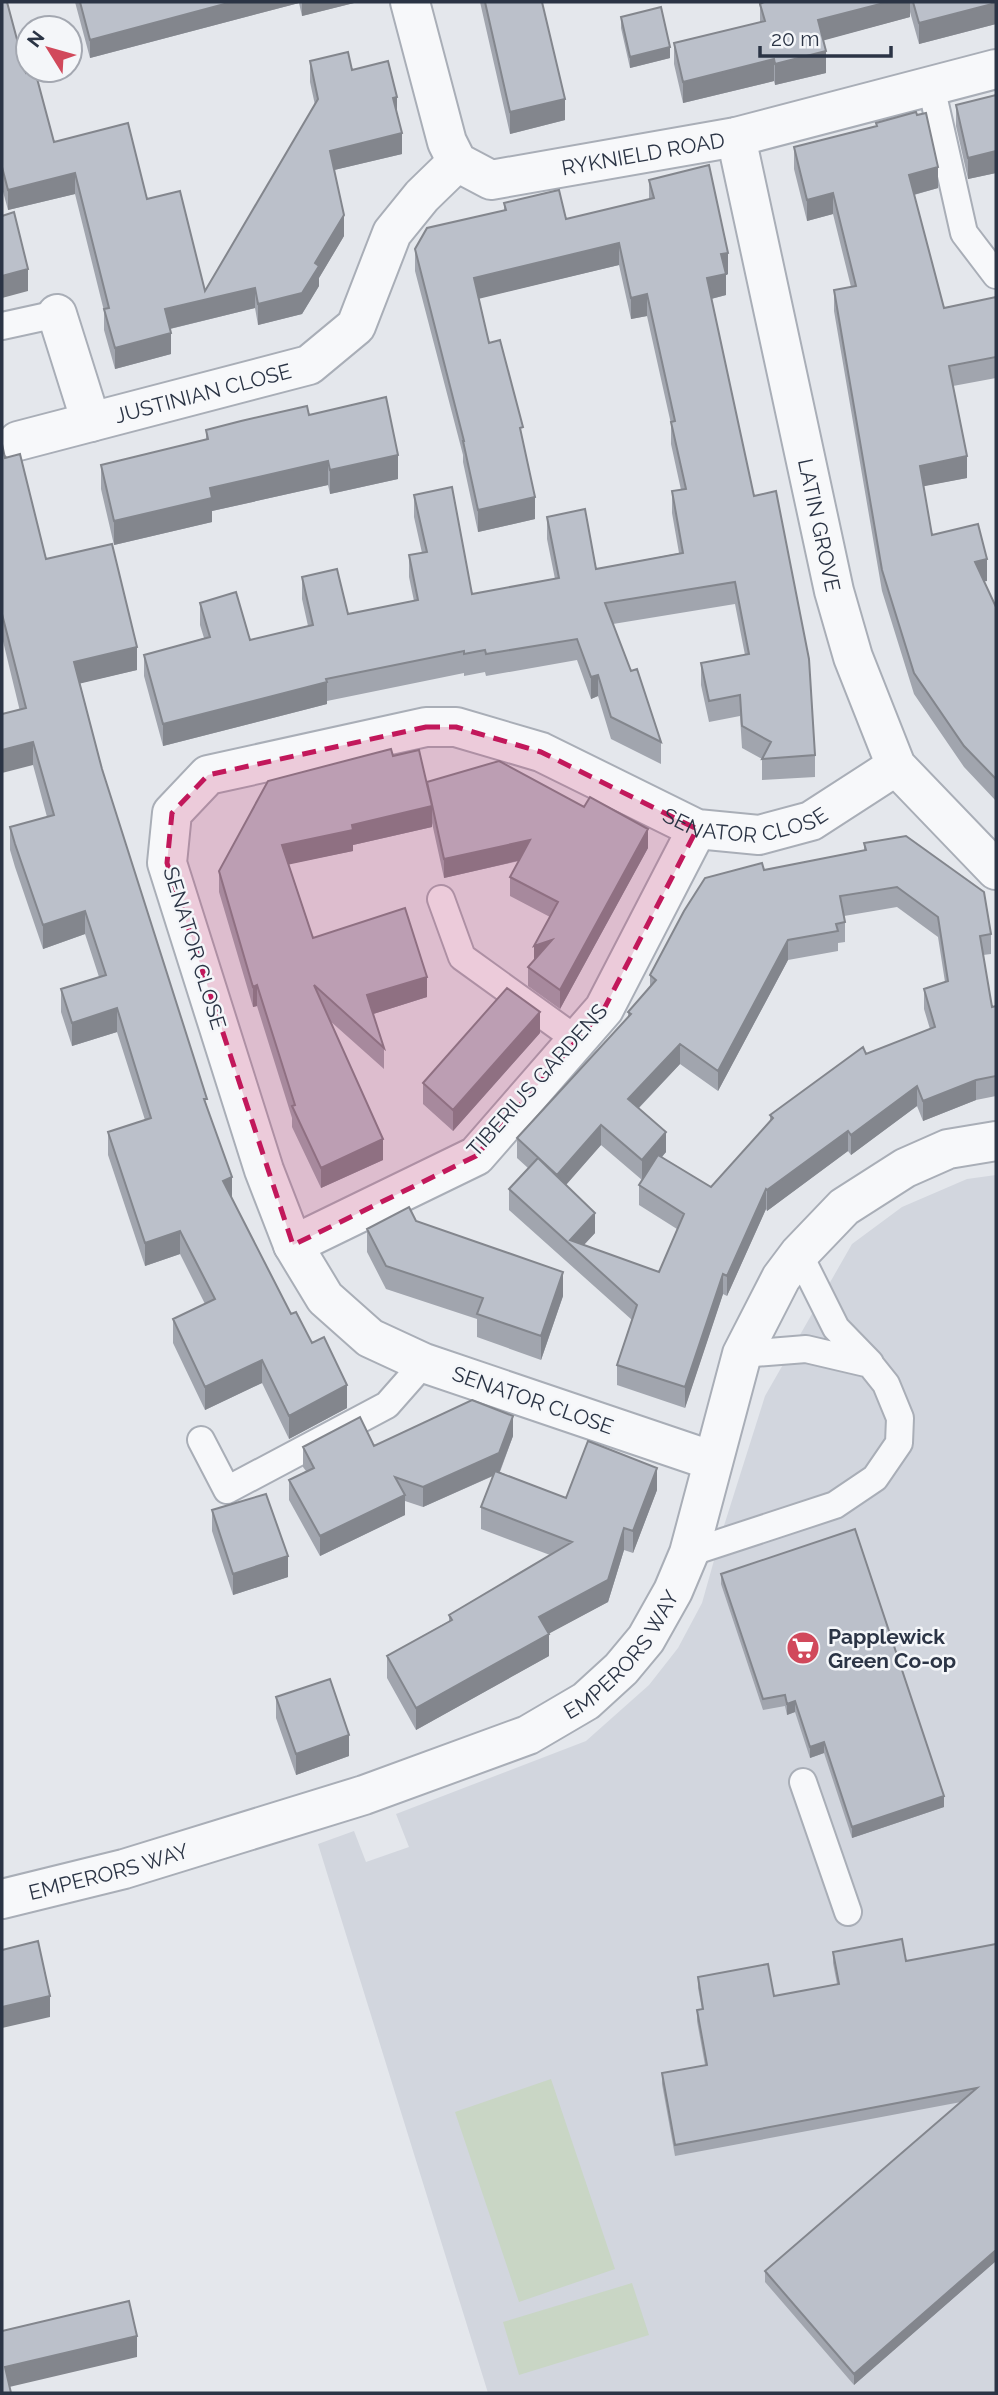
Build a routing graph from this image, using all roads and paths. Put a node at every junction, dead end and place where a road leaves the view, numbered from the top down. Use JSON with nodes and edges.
{"nodes":[{"id":1,"x":410,"y":2,"type":"edge"},
{"id":2,"x":996,"y":69,"type":"edge"},
{"id":3,"x":931,"y":86,"type":"junction"},
{"id":4,"x":736,"y":137,"type":"junction"},
{"id":5,"x":457,"y":162,"type":"junction"},
{"id":6,"x":996,"y":275,"type":"edge"},
{"id":7,"x":57,"y":314,"type":"joint"},
{"id":8,"x":2,"y":326,"type":"edge"},
{"id":9,"x":90,"y":422,"type":"junction"},
{"id":10,"x":18,"y":441,"type":"dead end"},
{"id":11,"x":896,"y":766,"type":"junction"},
{"id":12,"x":697,"y":829,"type":"junction"},
{"id":13,"x":996,"y":870,"type":"edge"},
{"id":14,"x":441,"y":899,"type":"dead end"},
{"id":15,"x":577,"y":1040,"type":"junction"},
{"id":16,"x":996,"y":1142,"type":"edge"},
{"id":17,"x":293,"y":1245,"type":"junction"},
{"id":18,"x":799,"y":1254,"type":"junction"},
{"id":19,"x":743,"y":1354,"type":"junction"},
{"id":20,"x":424,"y":1363,"type":"junction"},
{"id":21,"x":870,"y":1364,"type":"junction"},
{"id":22,"x":201,"y":1440,"type":"dead end"},
{"id":23,"x":713,"y":1461,"type":"junction"},
{"id":24,"x":689,"y":1553,"type":"junction"},
{"id":25,"x":803,"y":1783,"type":"dead end"},
{"id":26,"x":2,"y":1899,"type":"edge"},
{"id":27,"x":848,"y":1912,"type":"dead end"}],
"edges":[{"from":1,"to":5,"type":"street"},
{"from":2,"to":3,"type":"street","name":"RYKNIELD ROAD"},
{"from":3,"to":4,"type":"street","name":"RYKNIELD ROAD"},
{"from":3,"to":6,"type":"lane"},
{"from":4,"to":5,"type":"street","name":"RYKNIELD ROAD"},
{"from":4,"to":11,"type":"street","name":"LATIN GROVE"},
{"from":5,"to":9,"type":"street","name":"JUSTINIAN CLOSE"},
{"from":7,"to":8,"type":"lane"},
{"from":7,"to":9,"type":"street","name":"JUSTINIAN CLOSE"},
{"from":9,"to":10,"type":"street","name":"JUSTINIAN CLOSE"},
{"from":11,"to":12,"type":"street","name":"SENATOR CLOSE"},
{"from":11,"to":13,"type":"street","name":"LATIN GROVE"},
{"from":12,"to":15,"type":"street","name":"TIBERIUS GARDENS"},
{"from":12,"to":17,"type":"street","name":"SENATOR CLOSE"},
{"from":14,"to":15,"type":"lane"},
{"from":15,"to":17,"type":"street","name":"TIBERIUS GARDENS"},
{"from":16,"to":18,"type":"street","name":"EMPERORS WAY"},
{"from":17,"to":20,"type":"street","name":"SENATOR CLOSE"},
{"from":18,"to":19,"type":"street","name":"EMPERORS WAY"},
{"from":18,"to":21,"type":"lane"},
{"from":19,"to":21,"type":"lane"},
{"from":19,"to":23,"type":"street","name":"EMPERORS WAY"},
{"from":20,"to":22,"type":"lane"},
{"from":20,"to":23,"type":"street","name":"SENATOR CLOSE"},
{"from":21,"to":24,"type":"lane"},
{"from":23,"to":24,"type":"street","name":"EMPERORS WAY"},
{"from":24,"to":26,"type":"street","name":"EMPERORS WAY"},
{"from":25,"to":27,"type":"lane"}]}
